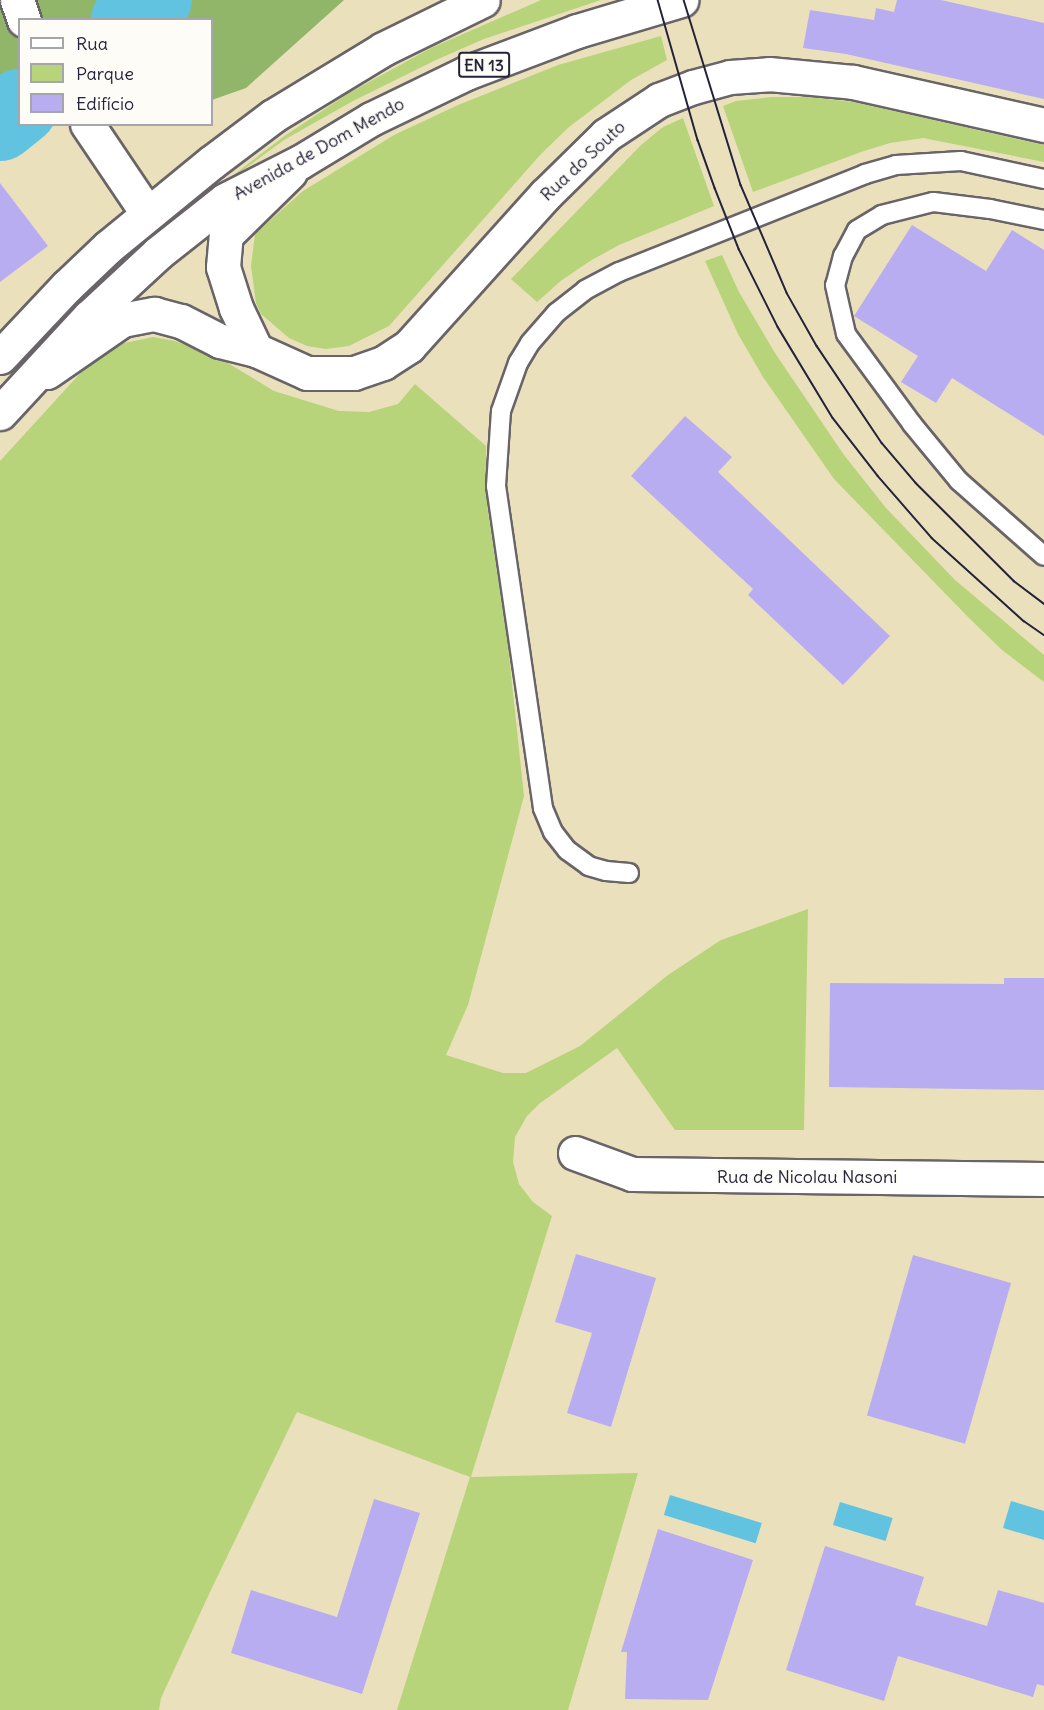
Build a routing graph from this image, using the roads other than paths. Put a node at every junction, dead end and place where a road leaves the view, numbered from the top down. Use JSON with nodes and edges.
{"nodes":[{"id":1,"x":17,"y":0,"type":"edge"},
{"id":2,"x":483,"y":0,"type":"edge"},
{"id":3,"x":681,"y":0,"type":"edge"},
{"id":4,"x":23,"y":18,"type":"edge"},
{"id":5,"x":1044,"y":125,"type":"edge"},
{"id":6,"x":94,"y":135,"type":"edge"},
{"id":7,"x":300,"y":162,"type":"junction"},
{"id":8,"x":1044,"y":180,"type":"edge"},
{"id":9,"x":147,"y":213,"type":"junction"},
{"id":10,"x":1044,"y":220,"type":"edge"},
{"id":11,"x":256,"y":350,"type":"junction"},
{"id":12,"x":0,"y":357,"type":"edge"},
{"id":13,"x":8,"y":404,"type":"edge"},
{"id":14,"x":1044,"y":556,"type":"edge"},
{"id":15,"x":629,"y":873,"type":"dead end"},
{"id":16,"x":575,"y":1153,"type":"dead end"},
{"id":17,"x":1044,"y":1179,"type":"edge"}],
"edges":[{"from":1,"to":4,"type":"street"},
{"from":2,"to":9,"type":"street"},
{"from":3,"to":7,"type":"street","name":"Avenida de Dom Mendo","number":"EN 13"},
{"from":5,"to":11,"type":"street","name":"Rua do Souto"},
{"from":6,"to":9,"type":"street"},
{"from":7,"to":11,"type":"street"},
{"from":7,"to":13,"type":"street","name":"Avenida de Dom Mendo","number":"EN 13"},
{"from":8,"to":15,"type":"lane"},
{"from":9,"to":12,"type":"street"},
{"from":10,"to":14,"type":"lane"},
{"from":11,"to":13,"type":"street","name":"Rua do Souto"},
{"from":16,"to":17,"type":"street","name":"Rua de Nicolau Nasoni"}]}
